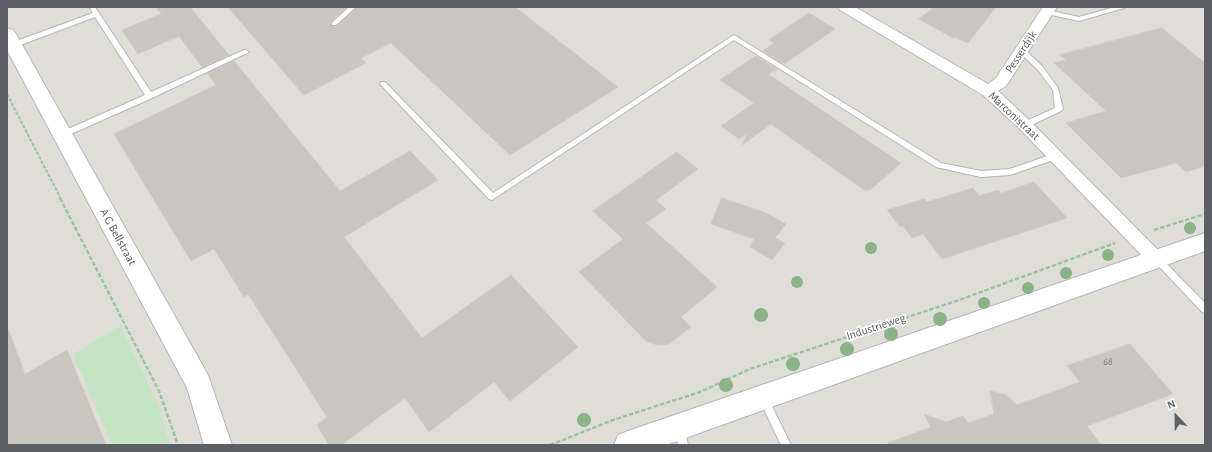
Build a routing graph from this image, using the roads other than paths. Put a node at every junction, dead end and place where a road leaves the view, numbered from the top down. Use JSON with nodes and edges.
{"nodes":[{"id":1,"x":92,"y":7,"type":"edge"},
{"id":2,"x":353,"y":7,"type":"edge"},
{"id":3,"x":844,"y":7,"type":"edge"},
{"id":4,"x":1122,"y":7,"type":"edge"},
{"id":5,"x":1048,"y":9,"type":"edge"},
{"id":6,"x":96,"y":14,"type":"junction"},
{"id":7,"x":334,"y":24,"type":"dead end"},
{"id":8,"x":10,"y":40,"type":"edge"},
{"id":9,"x":1022,"y":51,"type":"junction"},
{"id":10,"x":246,"y":52,"type":"dead end"},
{"id":11,"x":383,"y":84,"type":"dead end"},
{"id":12,"x":988,"y":91,"type":"junction"},
{"id":13,"x":150,"y":96,"type":"junction"},
{"id":14,"x":1025,"y":125,"type":"junction"},
{"id":15,"x":62,"y":136,"type":"junction"},
{"id":16,"x":1056,"y":156,"type":"junction"},
{"id":17,"x":1205,"y":242,"type":"edge"},
{"id":18,"x":1156,"y":259,"type":"junction"},
{"id":19,"x":1205,"y":310,"type":"edge"},
{"id":20,"x":764,"y":398,"type":"junction"},
{"id":21,"x":682,"y":436,"type":"edge"},
{"id":22,"x":218,"y":445,"type":"edge"},
{"id":23,"x":628,"y":445,"type":"edge"},
{"id":24,"x":786,"y":445,"type":"edge"}],
"edges":[{"from":1,"to":6,"type":"lane"},
{"from":2,"to":7,"type":"lane"},
{"from":3,"to":12,"type":"street","name":"Marconistraat"},
{"from":4,"to":5,"type":"lane"},
{"from":5,"to":9,"type":"street","name":"Pesserdijk"},
{"from":6,"to":8,"type":"lane"},
{"from":6,"to":13,"type":"lane"},
{"from":8,"to":15,"type":"street","name":"A G Bellstraat"},
{"from":9,"to":12,"type":"street","name":"Pesserdijk"},
{"from":9,"to":14,"type":"lane"},
{"from":10,"to":13,"type":"lane"},
{"from":11,"to":16,"type":"lane"},
{"from":12,"to":14,"type":"street","name":"Marconistraat"},
{"from":13,"to":15,"type":"lane"},
{"from":14,"to":16,"type":"street","name":"Marconistraat"},
{"from":15,"to":22,"type":"street","name":"A G Bellstraat"},
{"from":16,"to":18,"type":"street","name":"Marconistraat"},
{"from":17,"to":18,"type":"street"},
{"from":18,"to":19,"type":"lane"},
{"from":18,"to":20,"type":"street"},
{"from":20,"to":21,"type":"street"},
{"from":20,"to":24,"type":"lane"},
{"from":21,"to":23,"type":"street"}]}
